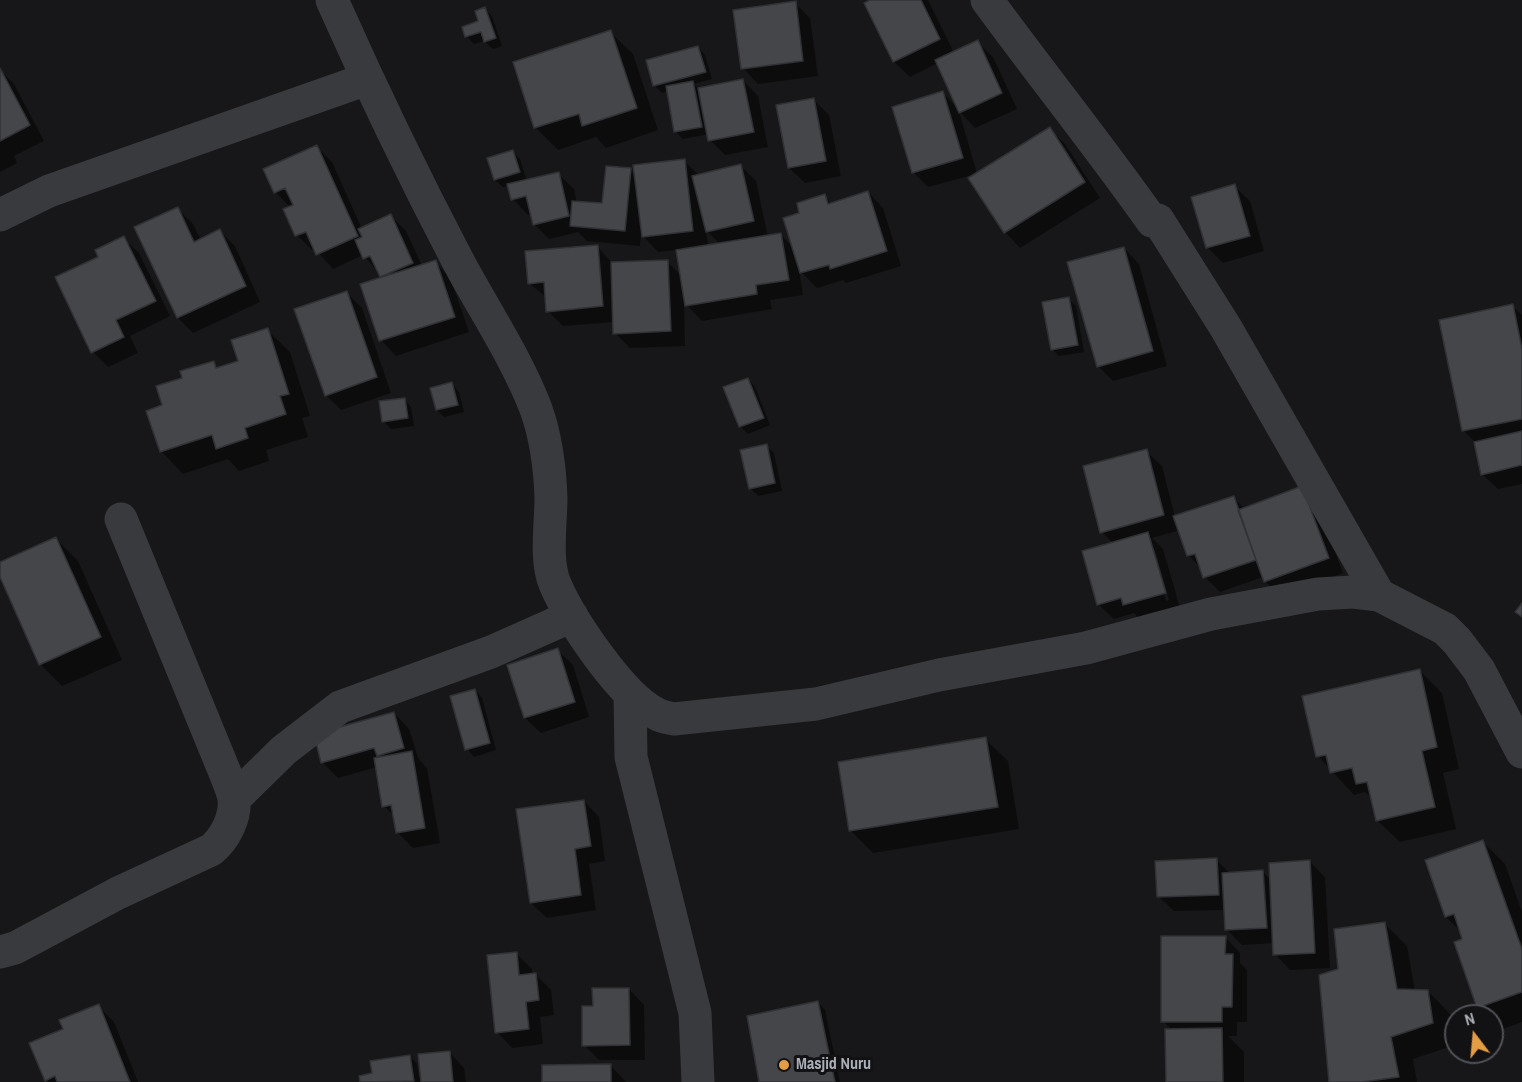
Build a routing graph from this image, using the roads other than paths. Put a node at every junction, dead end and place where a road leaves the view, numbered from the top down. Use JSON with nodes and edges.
{"nodes":[{"id":1,"x":332,"y":0,"type":"edge"},
{"id":2,"x":987,"y":0,"type":"edge"},
{"id":3,"x":367,"y":79,"type":"junction"},
{"id":4,"x":0,"y":214,"type":"edge"},
{"id":5,"x":121,"y":519,"type":"dead end"},
{"id":6,"x":1379,"y":595,"type":"junction"},
{"id":7,"x":573,"y":616,"type":"junction"},
{"id":8,"x":630,"y":695,"type":"junction"},
{"id":9,"x":1522,"y":752,"type":"edge"},
{"id":10,"x":234,"y":799,"type":"junction"},
{"id":11,"x":0,"y":952,"type":"edge"},
{"id":12,"x":698,"y":1082,"type":"edge"}],
"edges":[{"from":1,"to":3,"type":"street"},
{"from":2,"to":6,"type":"street"},
{"from":3,"to":4,"type":"street"},
{"from":3,"to":7,"type":"street"},
{"from":5,"to":10,"type":"street"},
{"from":6,"to":8,"type":"street"},
{"from":6,"to":9,"type":"street"},
{"from":7,"to":8,"type":"street"},
{"from":7,"to":10,"type":"street"},
{"from":8,"to":12,"type":"street"},
{"from":10,"to":11,"type":"street"}]}
